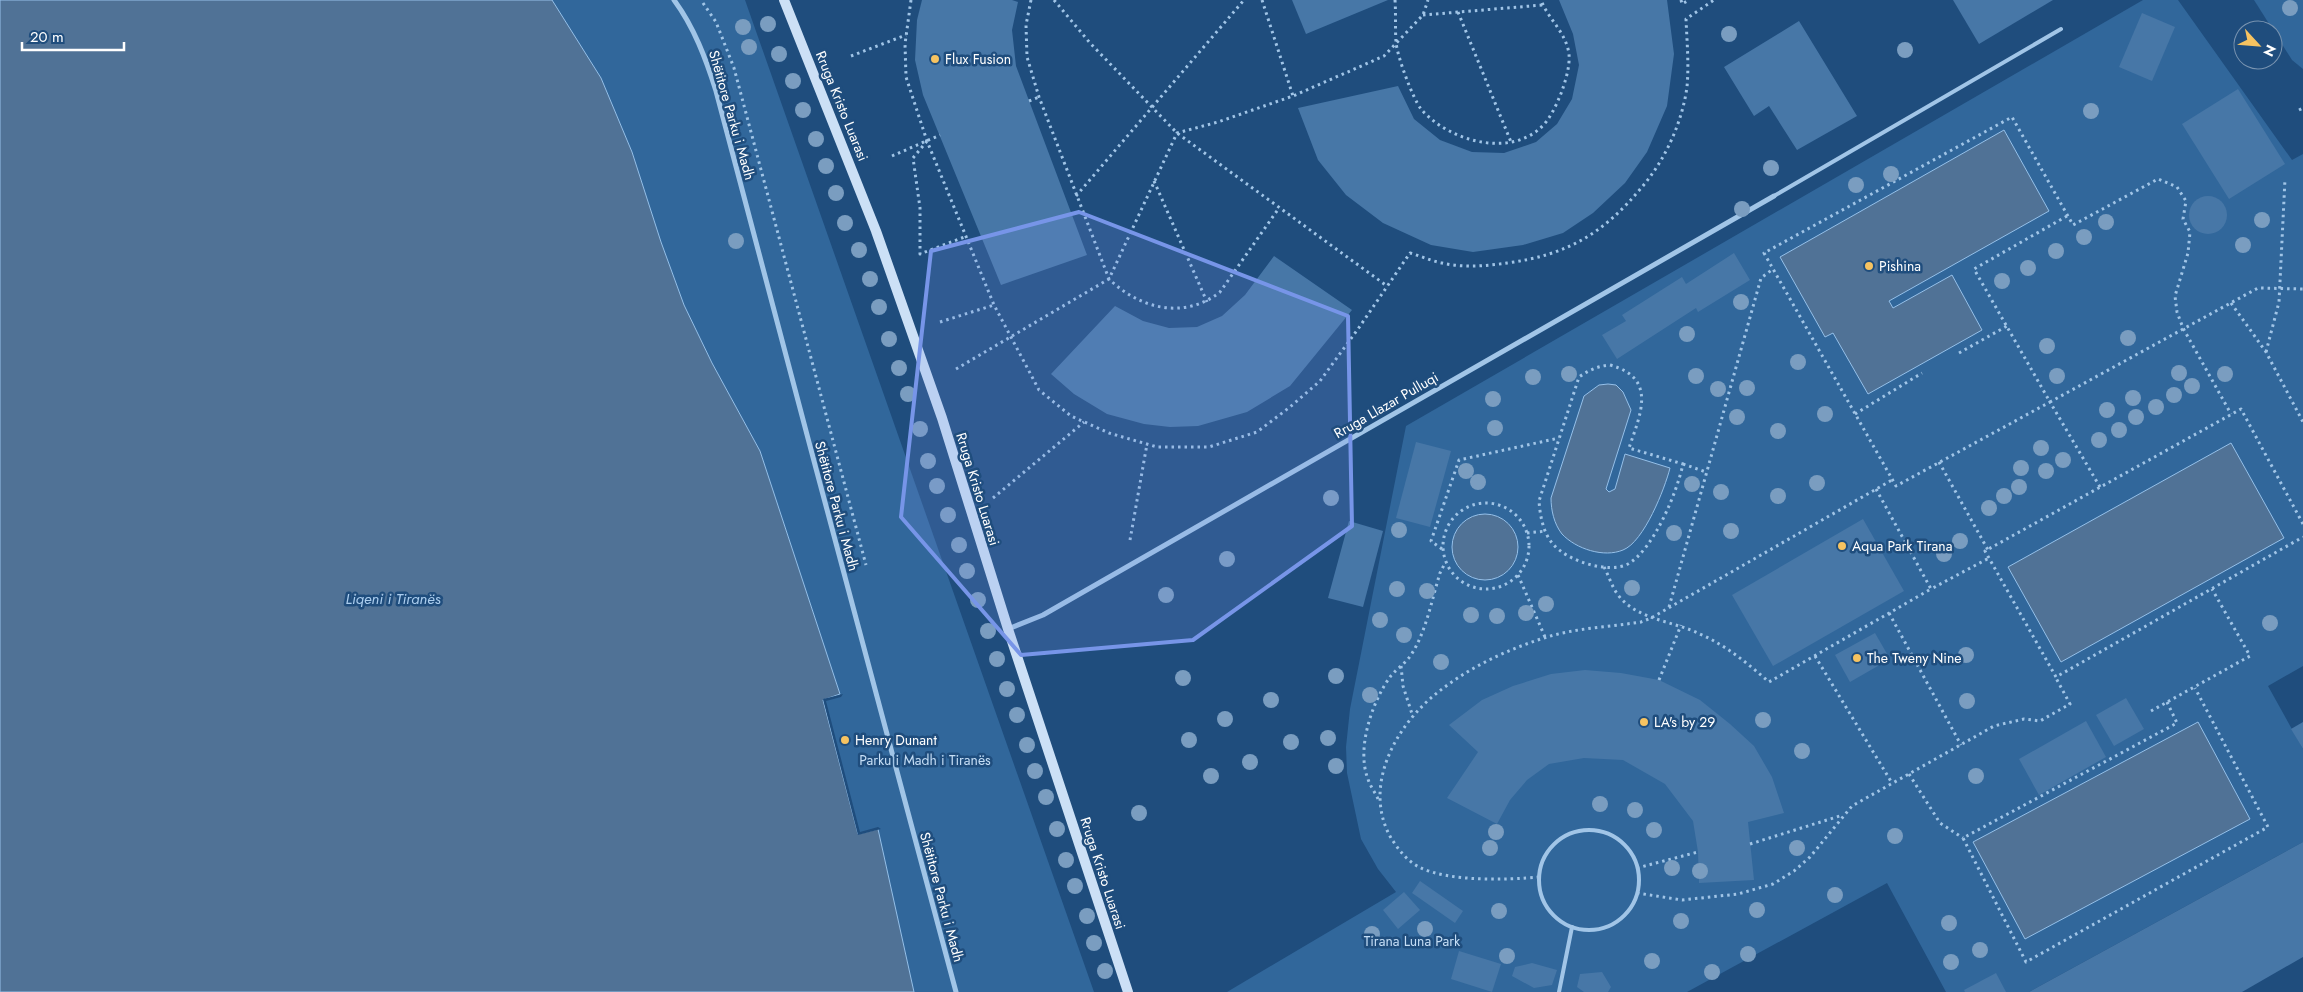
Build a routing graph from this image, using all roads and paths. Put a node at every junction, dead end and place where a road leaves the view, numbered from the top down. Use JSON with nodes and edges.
{"nodes":[{"id":1,"x":674,"y":0,"type":"edge"},
{"id":2,"x":784,"y":0,"type":"edge"},
{"id":3,"x":911,"y":0,"type":"edge"},
{"id":4,"x":1031,"y":0,"type":"edge"},
{"id":5,"x":1054,"y":0,"type":"edge"},
{"id":6,"x":1244,"y":0,"type":"edge"},
{"id":7,"x":1262,"y":0,"type":"edge"},
{"id":8,"x":1395,"y":0,"type":"edge"},
{"id":9,"x":1428,"y":0,"type":"edge"},
{"id":10,"x":1541,"y":0,"type":"edge"},
{"id":11,"x":1681,"y":0,"type":"edge"},
{"id":12,"x":1689,"y":0,"type":"edge"},
{"id":13,"x":1712,"y":1,"type":"edge"},
{"id":14,"x":1543,"y":5,"type":"junction"},
{"id":15,"x":1458,"y":12,"type":"junction"},
{"id":16,"x":1423,"y":15,"type":"junction"},
{"id":17,"x":2061,"y":29,"type":"dead end"},
{"id":18,"x":906,"y":35,"type":"junction"},
{"id":19,"x":1396,"y":44,"type":"junction"},
{"id":20,"x":850,"y":56,"type":"dead end"},
{"id":21,"x":1294,"y":96,"type":"junction"},
{"id":22,"x":1038,"y":97,"type":"junction"},
{"id":23,"x":1029,"y":101,"type":"dead end"},
{"id":24,"x":1152,"y":108,"type":"junction"},
{"id":25,"x":1177,"y":133,"type":"junction"},
{"id":26,"x":940,"y":135,"type":"dead end"},
{"id":27,"x":927,"y":141,"type":"junction"},
{"id":28,"x":1511,"y":142,"type":"junction"},
{"id":29,"x":892,"y":156,"type":"dead end"},
{"id":30,"x":2285,"y":179,"type":"dead end"},
{"id":31,"x":1154,"y":181,"type":"junction"},
{"id":32,"x":1076,"y":196,"type":"junction"},
{"id":33,"x":1774,"y":196,"type":"joint"},
{"id":34,"x":1279,"y":208,"type":"junction"},
{"id":35,"x":2068,"y":216,"type":"junction"},
{"id":36,"x":967,"y":236,"type":"junction"},
{"id":37,"x":1773,"y":269,"type":"junction"},
{"id":38,"x":1109,"y":279,"type":"junction"},
{"id":39,"x":1387,"y":286,"type":"junction"},
{"id":40,"x":2279,"y":289,"type":"junction"},
{"id":41,"x":2303,"y":290,"type":"edge"},
{"id":42,"x":1207,"y":302,"type":"junction"},
{"id":43,"x":2231,"y":303,"type":"junction"},
{"id":44,"x":994,"y":305,"type":"junction"},
{"id":45,"x":940,"y":322,"type":"dead end"},
{"id":46,"x":2007,"y":326,"type":"junction"},
{"id":47,"x":2183,"y":328,"type":"junction"},
{"id":48,"x":1011,"y":337,"type":"junction"},
{"id":49,"x":2266,"y":352,"type":"junction"},
{"id":50,"x":1959,"y":353,"type":"dead end"},
{"id":51,"x":956,"y":368,"type":"dead end"},
{"id":52,"x":1922,"y":373,"type":"dead end"},
{"id":53,"x":2050,"y":402,"type":"junction"},
{"id":54,"x":1855,"y":414,"type":"junction"},
{"id":55,"x":2231,"y":414,"type":"junction"},
{"id":56,"x":1084,"y":422,"type":"junction"},
{"id":57,"x":2303,"y":422,"type":"edge"},
{"id":58,"x":1559,"y":438,"type":"junction"},
{"id":59,"x":1146,"y":444,"type":"junction"},
{"id":60,"x":1939,"y":462,"type":"junction"},
{"id":61,"x":1683,"y":464,"type":"junction"},
{"id":62,"x":1706,"y":472,"type":"junction"},
{"id":63,"x":1892,"y":480,"type":"junction"},
{"id":64,"x":2100,"y":487,"type":"junction"},
{"id":65,"x":1876,"y":489,"type":"junction"},
{"id":66,"x":993,"y":498,"type":"dead end"},
{"id":67,"x":2303,"y":524,"type":"edge"},
{"id":68,"x":1546,"y":531,"type":"junction"},
{"id":69,"x":1528,"y":533,"type":"junction"},
{"id":70,"x":2303,"y":537,"type":"edge"},
{"id":71,"x":1442,"y":549,"type":"junction"},
{"id":72,"x":1988,"y":550,"type":"junction"},
{"id":73,"x":1990,"y":558,"type":"junction"},
{"id":74,"x":1445,"y":563,"type":"junction"},
{"id":75,"x":1604,"y":567,"type":"junction"},
{"id":76,"x":1126,"y":568,"type":"junction"},
{"id":77,"x":1518,"y":575,"type":"junction"},
{"id":78,"x":1931,"y":589,"type":"junction"},
{"id":79,"x":2212,"y":589,"type":"junction"},
{"id":80,"x":1669,"y":608,"type":"junction"},
{"id":81,"x":1889,"y":613,"type":"junction"},
{"id":82,"x":1651,"y":618,"type":"junction"},
{"id":83,"x":1681,"y":625,"type":"junction"},
{"id":84,"x":1008,"y":629,"type":"junction"},
{"id":85,"x":1545,"y":637,"type":"junction"},
{"id":86,"x":1815,"y":656,"type":"junction"},
{"id":87,"x":1401,"y":666,"type":"junction"},
{"id":88,"x":2056,"y":677,"type":"junction"},
{"id":89,"x":1659,"y":680,"type":"dead end"},
{"id":90,"x":2194,"y":688,"type":"junction"},
{"id":91,"x":2167,"y":702,"type":"junction"},
{"id":92,"x":2151,"y":711,"type":"dead end"},
{"id":93,"x":1413,"y":717,"type":"junction"},
{"id":94,"x":1962,"y":745,"type":"junction"},
{"id":95,"x":1909,"y":774,"type":"junction"},
{"id":96,"x":1892,"y":784,"type":"junction"},
{"id":97,"x":1378,"y":800,"type":"junction"},
{"id":98,"x":1844,"y":815,"type":"junction"},
{"id":99,"x":1963,"y":838,"type":"junction"},
{"id":100,"x":1750,"y":844,"type":"dead end"},
{"id":101,"x":1698,"y":852,"type":"dead end"},
{"id":102,"x":1637,"y":868,"type":"junction"},
{"id":103,"x":1539,"y":877,"type":"junction"},
{"id":104,"x":1637,"y":893,"type":"junction"},
{"id":105,"x":1572,"y":927,"type":"junction"},
{"id":106,"x":956,"y":992,"type":"edge"},
{"id":107,"x":1128,"y":992,"type":"edge"},
{"id":108,"x":1559,"y":992,"type":"edge"}],
"edges":[{"from":1,"to":106,"type":"street","name":"Shëtitore Parku i Madh"},
{"from":2,"to":84,"type":"main road","name":"Rruga Kristo Luarasi"},
{"from":3,"to":18,"type":"path"},
{"from":4,"to":22,"type":"path"},
{"from":5,"to":24,"type":"path"},
{"from":6,"to":24,"type":"path"},
{"from":7,"to":21,"type":"path"},
{"from":8,"to":19,"type":"path"},
{"from":9,"to":16,"type":"path"},
{"from":10,"to":14,"type":"path"},
{"from":11,"to":12,"type":"path"},
{"from":13,"to":39,"type":"path"},
{"from":14,"to":15,"type":"path"},
{"from":14,"to":28,"type":"path"},
{"from":15,"to":16,"type":"path"},
{"from":15,"to":28,"type":"path"},
{"from":16,"to":19,"type":"path"},
{"from":17,"to":33,"type":"lane"},
{"from":18,"to":20,"type":"path"},
{"from":18,"to":27,"type":"path"},
{"from":19,"to":21,"type":"path"},
{"from":19,"to":28,"type":"path"},
{"from":21,"to":25,"type":"path"},
{"from":22,"to":23,"type":"path"},
{"from":22,"to":32,"type":"path"},
{"from":24,"to":25,"type":"path"},
{"from":24,"to":32,"type":"path"},
{"from":25,"to":31,"type":"path"},
{"from":25,"to":34,"type":"path"},
{"from":26,"to":27,"type":"path"},
{"from":27,"to":29,"type":"path"},
{"from":27,"to":36,"type":"path"},
{"from":27,"to":36,"type":"path"},
{"from":30,"to":40,"type":"path"},
{"from":31,"to":38,"type":"path"},
{"from":31,"to":42,"type":"path"},
{"from":32,"to":38,"type":"path"},
{"from":33,"to":76,"type":"street","name":"Rruga Llazar Pulluqi"},
{"from":34,"to":39,"type":"path"},
{"from":34,"to":42,"type":"path"},
{"from":35,"to":37,"type":"path"},
{"from":35,"to":46,"type":"path"},
{"from":35,"to":47,"type":"path"},
{"from":36,"to":44,"type":"path"},
{"from":37,"to":54,"type":"path"},
{"from":37,"to":62,"type":"path"},
{"from":38,"to":42,"type":"path"},
{"from":38,"to":48,"type":"path"},
{"from":39,"to":59,"type":"path"},
{"from":40,"to":41,"type":"path"},
{"from":40,"to":43,"type":"path"},
{"from":40,"to":49,"type":"path"},
{"from":43,"to":47,"type":"path"},
{"from":43,"to":49,"type":"path"},
{"from":44,"to":45,"type":"path"},
{"from":44,"to":48,"type":"path"},
{"from":46,"to":50,"type":"path"},
{"from":46,"to":53,"type":"path"},
{"from":47,"to":53,"type":"path"},
{"from":47,"to":55,"type":"path"},
{"from":48,"to":51,"type":"path"},
{"from":48,"to":56,"type":"path"},
{"from":49,"to":57,"type":"path"},
{"from":52,"to":54,"type":"path"},
{"from":53,"to":60,"type":"path"},
{"from":53,"to":64,"type":"path"},
{"from":54,"to":63,"type":"path"},
{"from":55,"to":64,"type":"path"},
{"from":55,"to":67,"type":"path"},
{"from":56,"to":59,"type":"path"},
{"from":56,"to":66,"type":"path"},
{"from":58,"to":61,"type":"path"},
{"from":58,"to":68,"type":"path"},
{"from":58,"to":71,"type":"path"},
{"from":59,"to":76,"type":"path"},
{"from":60,"to":63,"type":"path"},
{"from":60,"to":72,"type":"path"},
{"from":61,"to":62,"type":"path"},
{"from":61,"to":75,"type":"path"},
{"from":62,"to":80,"type":"path"},
{"from":63,"to":65,"type":"path"},
{"from":64,"to":72,"type":"path"},
{"from":65,"to":78,"type":"path"},
{"from":65,"to":80,"type":"path"},
{"from":68,"to":69,"type":"path"},
{"from":68,"to":75,"type":"path"},
{"from":69,"to":71,"type":"path"},
{"from":69,"to":77,"type":"path"},
{"from":70,"to":79,"type":"path"},
{"from":71,"to":74,"type":"path"},
{"from":72,"to":73,"type":"path"},
{"from":73,"to":78,"type":"path"},
{"from":73,"to":88,"type":"path"},
{"from":74,"to":77,"type":"path"},
{"from":74,"to":87,"type":"path"},
{"from":75,"to":82,"type":"path"},
{"from":76,"to":84,"type":"street","name":"Rruga Llazar Pulluqi"},
{"from":77,"to":85,"type":"path"},
{"from":78,"to":81,"type":"path"},
{"from":79,"to":88,"type":"path"},
{"from":79,"to":90,"type":"path"},
{"from":80,"to":82,"type":"path"},
{"from":81,"to":86,"type":"path"},
{"from":81,"to":94,"type":"path"},
{"from":82,"to":83,"type":"path"},
{"from":82,"to":85,"type":"path"},
{"from":83,"to":86,"type":"path"},
{"from":83,"to":89,"type":"path"},
{"from":84,"to":107,"type":"main road","name":"Rruga Kristo Luarasi"},
{"from":85,"to":93,"type":"path"},
{"from":86,"to":96,"type":"path"},
{"from":87,"to":93,"type":"path"},
{"from":87,"to":97,"type":"path"},
{"from":88,"to":94,"type":"path"},
{"from":90,"to":91,"type":"path"},
{"from":90,"to":99,"type":"path"},
{"from":91,"to":92,"type":"path"},
{"from":91,"to":99,"type":"path"},
{"from":93,"to":97,"type":"path"},
{"from":94,"to":95,"type":"path"},
{"from":95,"to":96,"type":"path"},
{"from":95,"to":99,"type":"path"},
{"from":96,"to":98,"type":"path"},
{"from":97,"to":103,"type":"path"},
{"from":98,"to":100,"type":"path"},
{"from":98,"to":104,"type":"path"},
{"from":101,"to":102,"type":"path"},
{"from":102,"to":103,"type":"lane"},
{"from":102,"to":104,"type":"lane"},
{"from":103,"to":105,"type":"lane"},
{"from":104,"to":105,"type":"lane"},
{"from":105,"to":108,"type":"lane"}]}
